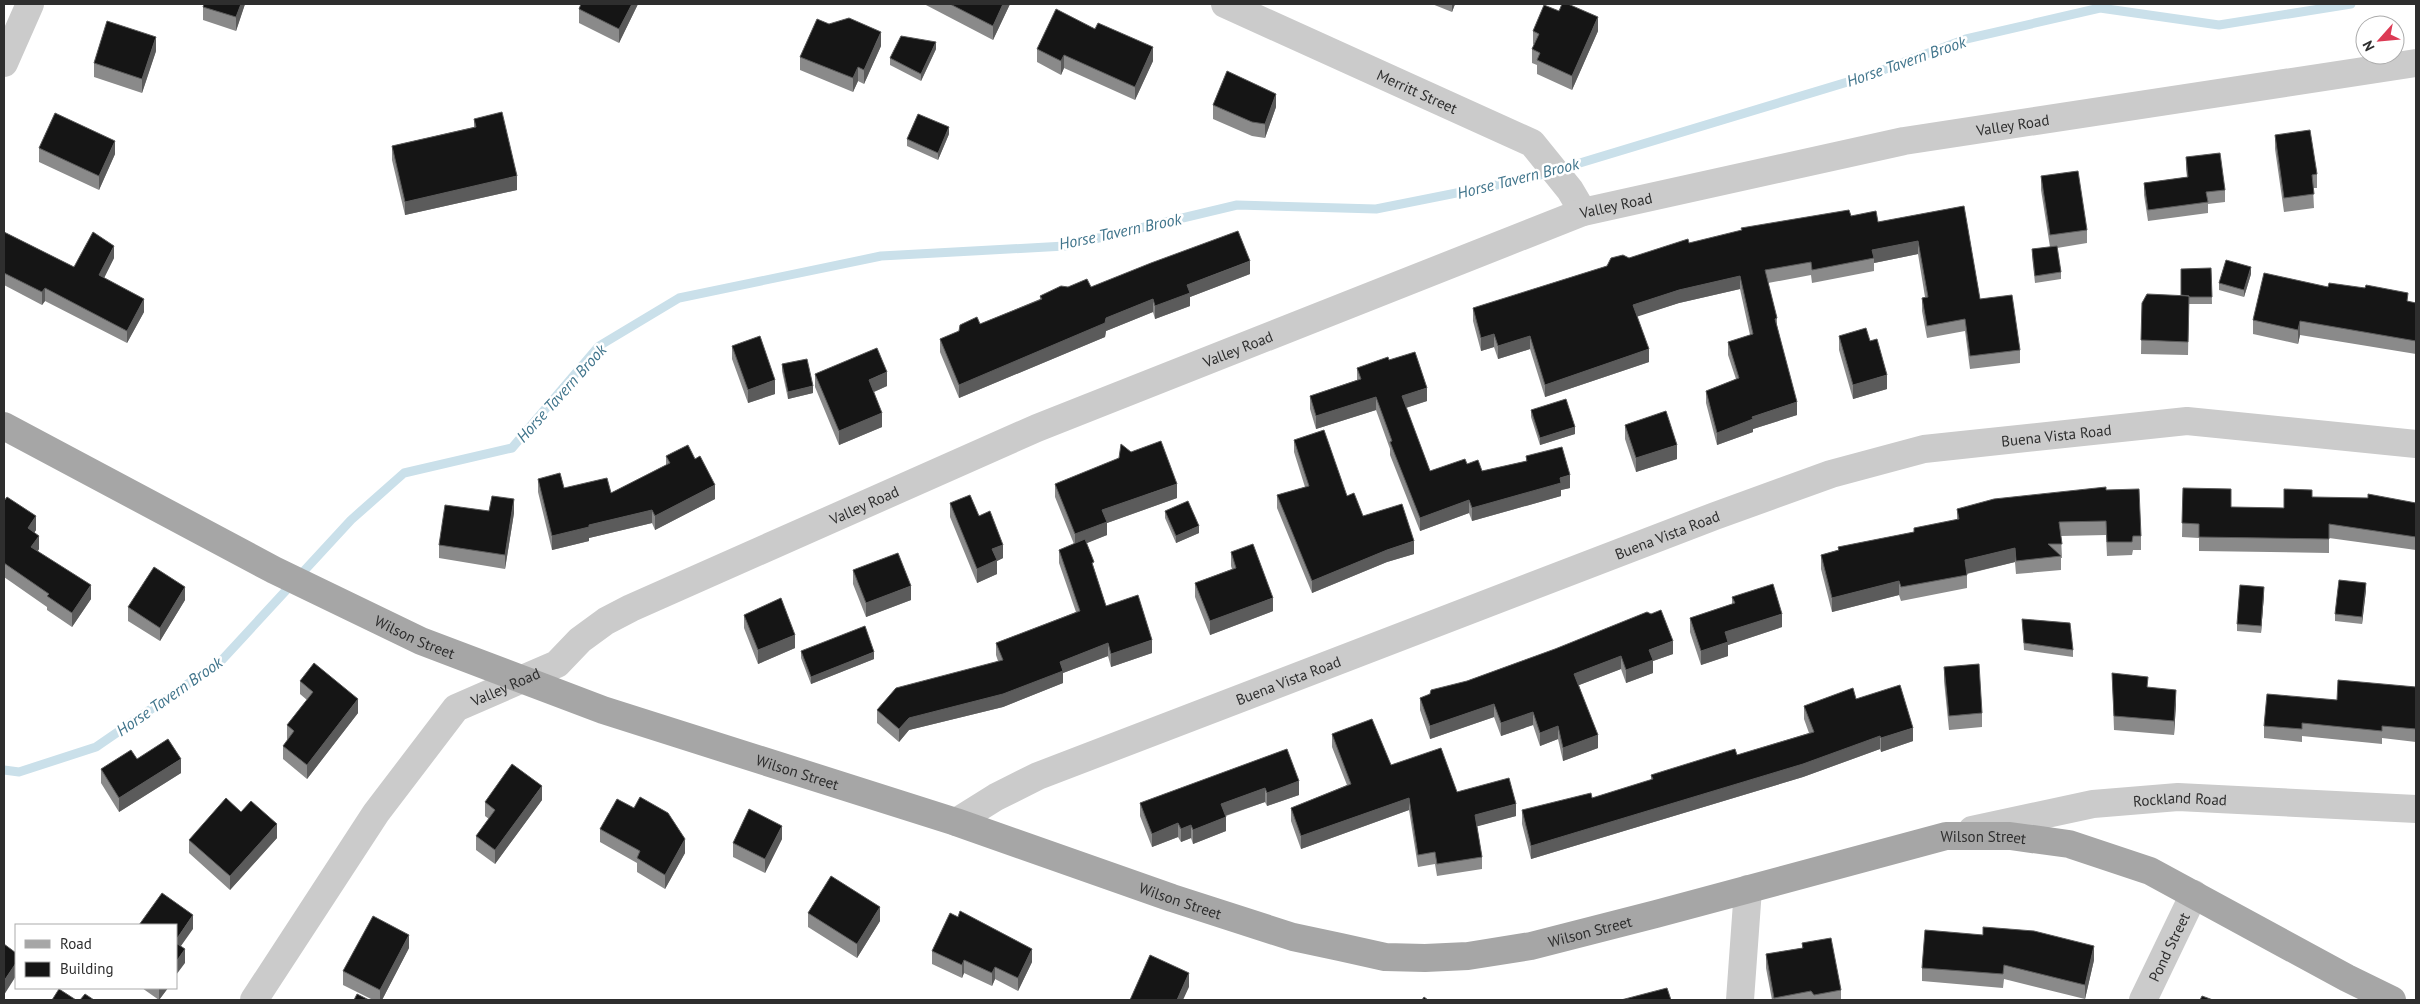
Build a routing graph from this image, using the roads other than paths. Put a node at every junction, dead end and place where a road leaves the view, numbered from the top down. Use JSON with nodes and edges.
{"nodes":[{"id":1,"x":30,"y":4,"type":"edge"},
{"id":2,"x":1225,"y":4,"type":"edge"},
{"id":3,"x":4,"y":63,"type":"edge"},
{"id":4,"x":2416,"y":63,"type":"edge"},
{"id":5,"x":1576,"y":201,"type":"junction"},
{"id":6,"x":4,"y":426,"type":"edge"},
{"id":7,"x":2416,"y":444,"type":"edge"},
{"id":8,"x":521,"y":678,"type":"junction"},
{"id":9,"x":2416,"y":809,"type":"edge"},
{"id":10,"x":956,"y":822,"type":"junction"},
{"id":11,"x":1946,"y":836,"type":"junction"},
{"id":12,"x":1748,"y":889,"type":"junction"},
{"id":13,"x":2194,"y":894,"type":"junction"},
{"id":14,"x":254,"y":1000,"type":"edge"},
{"id":15,"x":1740,"y":1000,"type":"edge"},
{"id":16,"x":2144,"y":1000,"type":"edge"},
{"id":17,"x":2392,"y":1000,"type":"edge"}],
"edges":[{"from":1,"to":3,"type":"street"},
{"from":2,"to":5,"type":"street","name":"Merritt Street"},
{"from":4,"to":5,"type":"street","name":"Valley Road"},
{"from":5,"to":8,"type":"street","name":"Valley Road"},
{"from":6,"to":8,"type":"main road","name":"Wilson Street"},
{"from":7,"to":10,"type":"street","name":"Buena Vista Road"},
{"from":8,"to":10,"type":"main road","name":"Wilson Street"},
{"from":8,"to":14,"type":"street","name":"Valley Road"},
{"from":9,"to":11,"type":"street","name":"Rockland Road"},
{"from":10,"to":12,"type":"main road","name":"Wilson Street"},
{"from":11,"to":12,"type":"main road","name":"Wilson Street"},
{"from":11,"to":13,"type":"main road","name":"Wilson Street"},
{"from":12,"to":15,"type":"street"},
{"from":13,"to":16,"type":"street","name":"Pond Street"},
{"from":13,"to":17,"type":"main road","name":"Wilson Street"}]}
